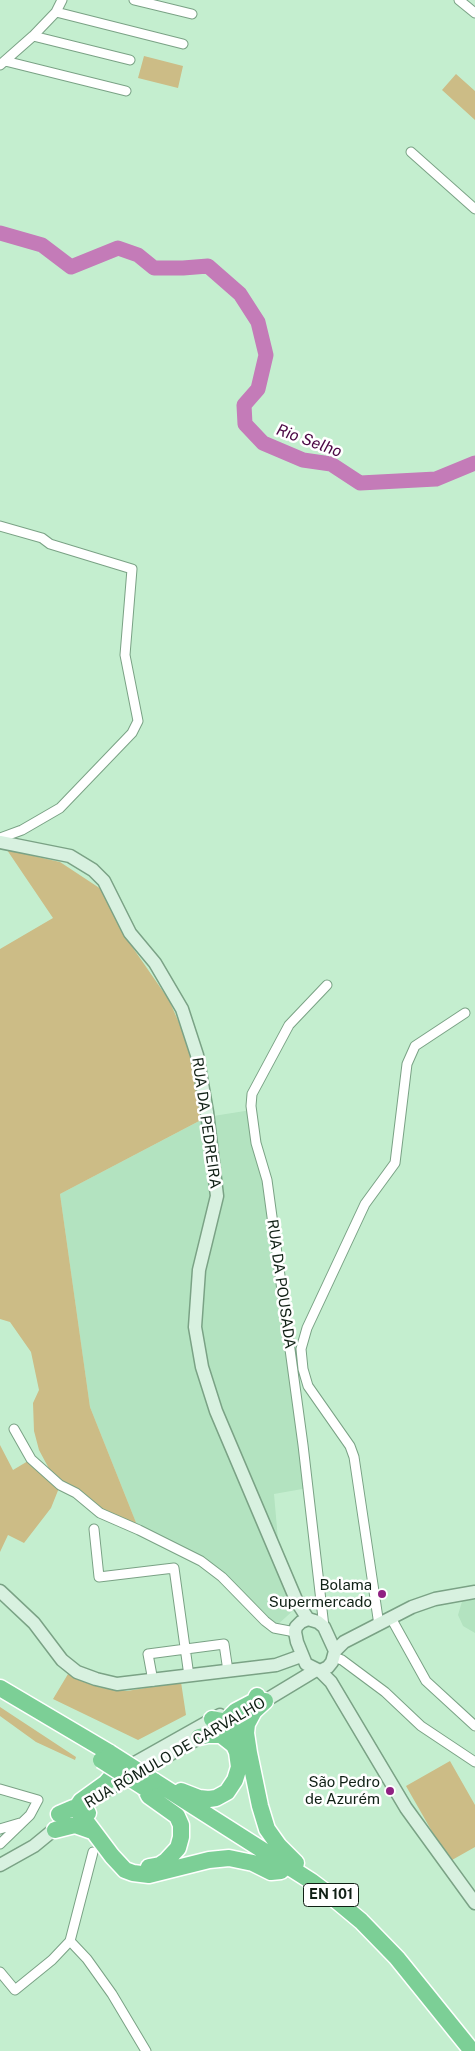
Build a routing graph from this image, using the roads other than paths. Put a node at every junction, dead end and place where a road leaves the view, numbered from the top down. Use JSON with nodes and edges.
{"nodes":[{"id":1,"x":62,"y":0,"type":"edge"},
{"id":2,"x":134,"y":0,"type":"edge"},
{"id":3,"x":459,"y":0,"type":"edge"},
{"id":4,"x":56,"y":12,"type":"junction"},
{"id":5,"x":475,"y":13,"type":"edge"},
{"id":6,"x":192,"y":14,"type":"dead end"},
{"id":7,"x":33,"y":36,"type":"junction"},
{"id":8,"x":183,"y":44,"type":"dead end"},
{"id":9,"x":130,"y":60,"type":"dead end"},
{"id":10,"x":2,"y":63,"type":"edge"},
{"id":11,"x":126,"y":91,"type":"dead end"},
{"id":12,"x":411,"y":152,"type":"dead end"},
{"id":13,"x":475,"y":209,"type":"edge"},
{"id":14,"x":0,"y":526,"type":"edge"},
{"id":15,"x":2,"y":842,"type":"edge"},
{"id":16,"x":327,"y":985,"type":"dead end"},
{"id":17,"x":465,"y":1013,"type":"dead end"},
{"id":18,"x":14,"y":1429,"type":"dead end"},
{"id":19,"x":94,"y":1528,"type":"dead end"},
{"id":20,"x":0,"y":1591,"type":"edge"},
{"id":21,"x":475,"y":1592,"type":"edge"},
{"id":22,"x":391,"y":1618,"type":"junction"},
{"id":23,"x":378,"y":1625,"type":"junction"},
{"id":24,"x":311,"y":1626,"type":"junction"},
{"id":25,"x":185,"y":1649,"type":"junction"},
{"id":26,"x":323,"y":1660,"type":"junction"},
{"id":27,"x":228,"y":1671,"type":"junction"},
{"id":28,"x":189,"y":1676,"type":"junction"},
{"id":29,"x":153,"y":1681,"type":"junction"},
{"id":30,"x":0,"y":1688,"type":"edge"},
{"id":31,"x":0,"y":1699,"type":"edge"},
{"id":32,"x":261,"y":1699,"type":"junction"},
{"id":33,"x":220,"y":1720,"type":"junction"},
{"id":34,"x":475,"y":1726,"type":"edge"},
{"id":35,"x":199,"y":1737,"type":"junction"},
{"id":36,"x":242,"y":1750,"type":"junction"},
{"id":37,"x":106,"y":1757,"type":"junction"},
{"id":38,"x":475,"y":1762,"type":"edge"},
{"id":39,"x":109,"y":1783,"type":"junction"},
{"id":40,"x":150,"y":1784,"type":"junction"},
{"id":41,"x":0,"y":1789,"type":"edge"},
{"id":42,"x":78,"y":1808,"type":"junction"},
{"id":43,"x":23,"y":1822,"type":"junction"},
{"id":44,"x":57,"y":1822,"type":"junction"},
{"id":45,"x":0,"y":1829,"type":"edge"},
{"id":46,"x":96,"y":1829,"type":"junction"},
{"id":47,"x":0,"y":1844,"type":"edge"},
{"id":48,"x":93,"y":1852,"type":"dead end"},
{"id":49,"x":0,"y":1865,"type":"edge"},
{"id":50,"x":281,"y":1871,"type":"junction"},
{"id":51,"x":331,"y":1896,"type":"junction"},
{"id":52,"x":475,"y":1903,"type":"edge"},
{"id":53,"x":70,"y":1941,"type":"junction"},
{"id":54,"x":0,"y":1972,"type":"edge"},
{"id":55,"x":146,"y":2051,"type":"edge"},
{"id":56,"x":461,"y":2051,"type":"edge"},
{"id":57,"x":472,"y":2051,"type":"edge"}],
"edges":[{"from":1,"to":4,"type":"street"},
{"from":2,"to":6,"type":"street"},
{"from":3,"to":5,"type":"street"},
{"from":4,"to":7,"type":"street"},
{"from":4,"to":8,"type":"street"},
{"from":7,"to":9,"type":"street"},
{"from":7,"to":10,"type":"street"},
{"from":10,"to":11,"type":"street"},
{"from":12,"to":13,"type":"street"},
{"from":14,"to":15,"type":"street"},
{"from":15,"to":24,"type":"street","name":"RUA DA PEDREIRA"},
{"from":16,"to":24,"type":"street","name":"RUA DA POUSADA"},
{"from":17,"to":23,"type":"street"},
{"from":18,"to":24,"type":"street"},
{"from":19,"to":25,"type":"street"},
{"from":20,"to":29,"type":"street"},
{"from":21,"to":22,"type":"street"},
{"from":22,"to":23,"type":"street"},
{"from":22,"to":34,"type":"street"},
{"from":23,"to":26,"type":"street"},
{"from":24,"to":26,"type":"street"},
{"from":24,"to":26,"type":"street"},
{"from":25,"to":27,"type":"street"},
{"from":25,"to":28,"type":"street"},
{"from":25,"to":29,"type":"street"},
{"from":26,"to":27,"type":"street"},
{"from":26,"to":32,"type":"street","name":"RUA RÓMULO DE CARVALHO"},
{"from":26,"to":38,"type":"street"},
{"from":26,"to":52,"type":"street"},
{"from":27,"to":28,"type":"street"},
{"from":28,"to":29,"type":"street"},
{"from":30,"to":37,"type":"highway","number":"EN 101"},
{"from":31,"to":37,"type":"highway","number":"EN 101"},
{"from":32,"to":33,"type":"highway"},
{"from":32,"to":36,"type":"highway"},
{"from":33,"to":35,"type":"street","name":"RUA RÓMULO DE CARVALHO"},
{"from":33,"to":36,"type":"highway"},
{"from":33,"to":39,"type":"street","name":"RUA RÓMULO DE CARVALHO"},
{"from":35,"to":36,"type":"highway"},
{"from":35,"to":39,"type":"street","name":"RUA RÓMULO DE CARVALHO"},
{"from":36,"to":40,"type":"highway"},
{"from":36,"to":51,"type":"highway"},
{"from":37,"to":40,"type":"highway","number":"EN 101","bridge":true},
{"from":39,"to":42,"type":"highway"},
{"from":39,"to":44,"type":"street","name":"RUA RÓMULO DE CARVALHO"},
{"from":39,"to":46,"type":"highway"},
{"from":40,"to":46,"type":"highway"},
{"from":40,"to":50,"type":"highway","number":"EN 101"},
{"from":40,"to":51,"type":"highway","number":"EN 101"},
{"from":41,"to":43,"type":"street"},
{"from":42,"to":44,"type":"highway"},
{"from":42,"to":46,"type":"highway"},
{"from":43,"to":45,"type":"street"},
{"from":43,"to":47,"type":"street"},
{"from":44,"to":46,"type":"highway"},
{"from":44,"to":49,"type":"street","name":"RUA RÓMULO DE CARVALHO"},
{"from":46,"to":50,"type":"highway"},
{"from":48,"to":53,"type":"street"},
{"from":50,"to":56,"type":"highway","number":"EN 101"},
{"from":51,"to":57,"type":"highway","number":"EN 101"},
{"from":53,"to":54,"type":"street"},
{"from":53,"to":55,"type":"street"}]}
